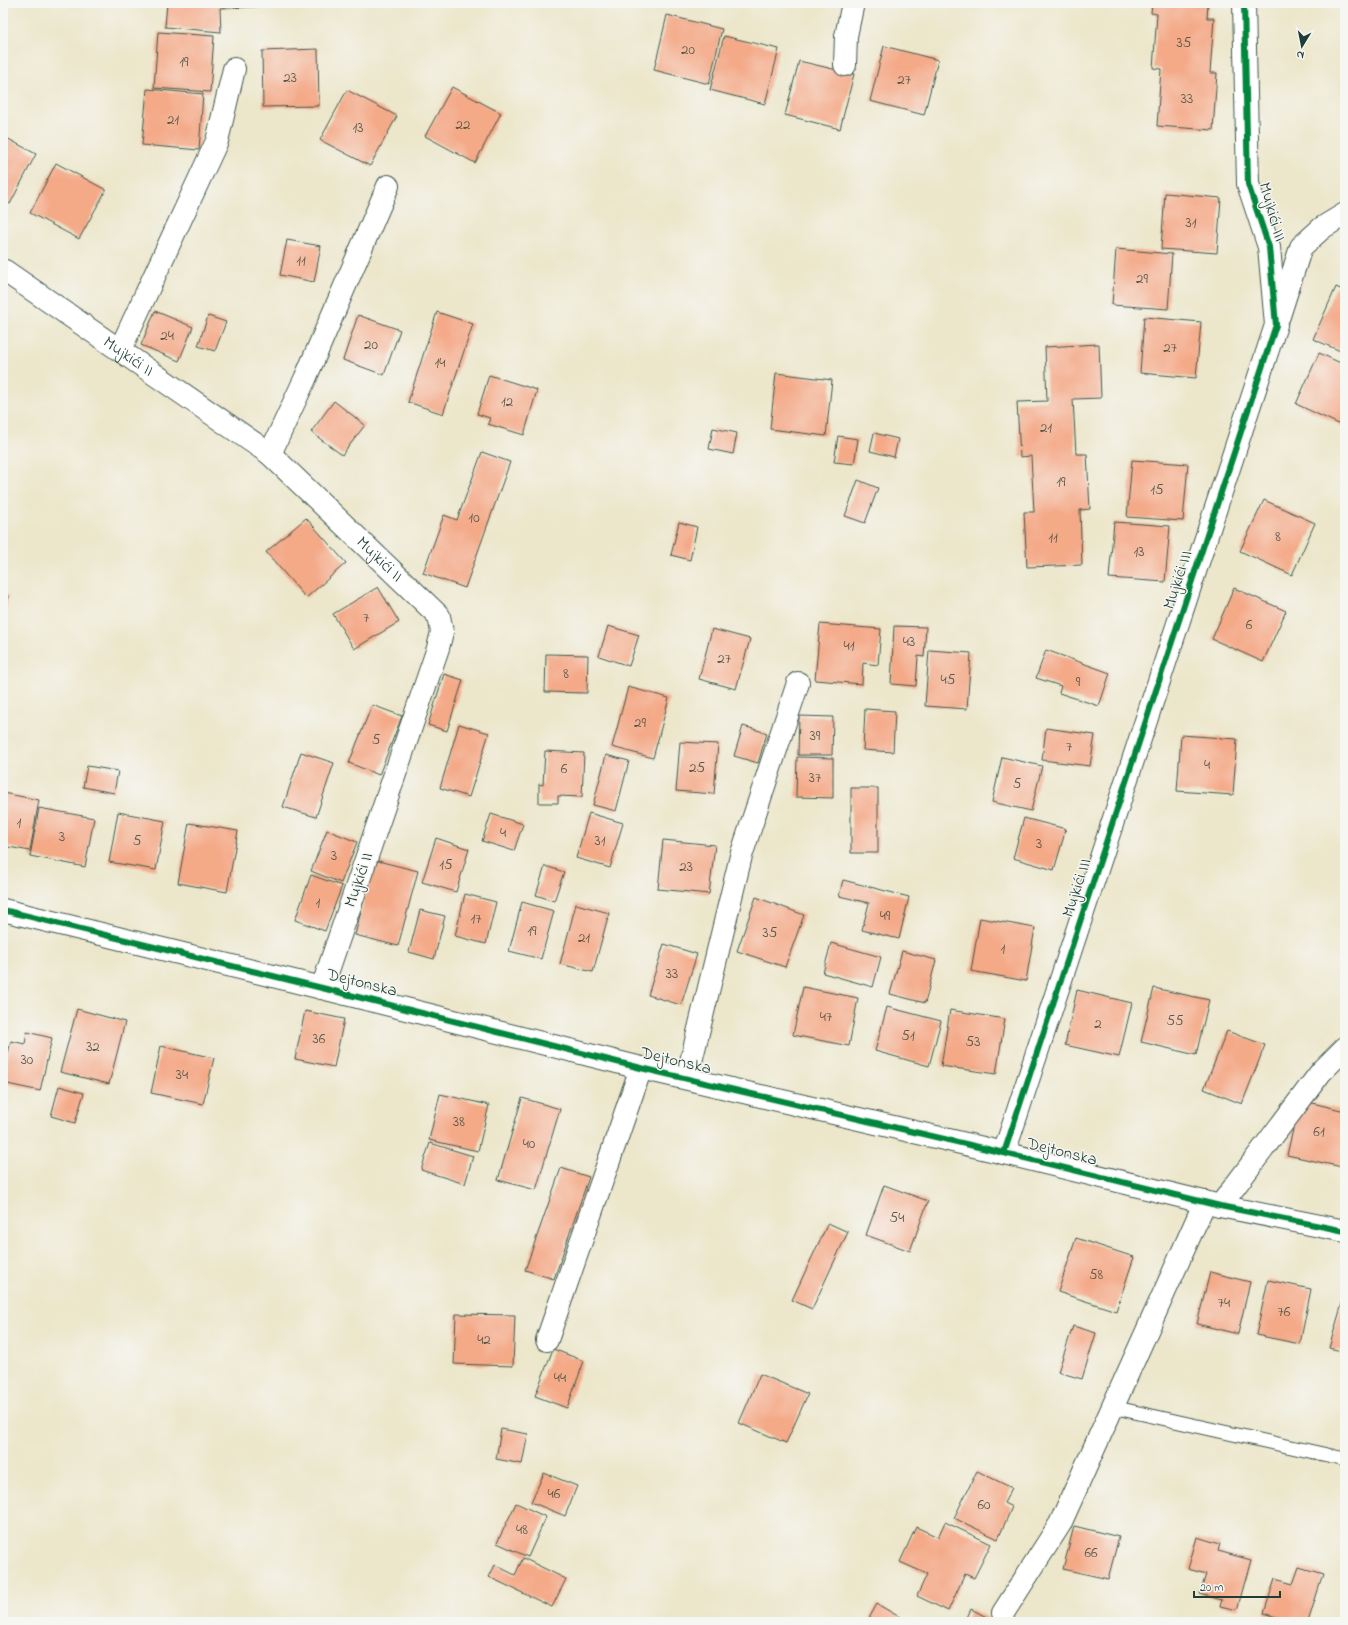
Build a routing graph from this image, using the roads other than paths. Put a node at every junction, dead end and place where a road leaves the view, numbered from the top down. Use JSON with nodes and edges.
{"nodes":[{"id":1,"x":853,"y":3,"type":"edge"},
{"id":2,"x":1244,"y":3,"type":"edge"},
{"id":3,"x":845,"y":65,"type":"dead end"},
{"id":4,"x":234,"y":69,"type":"dead end"},
{"id":5,"x":388,"y":186,"type":"dead end"},
{"id":6,"x":1345,"y":214,"type":"edge"},
{"id":7,"x":5,"y":271,"type":"dead end"},
{"id":8,"x":1276,"y":325,"type":"junction"},
{"id":9,"x":120,"y":350,"type":"junction"},
{"id":10,"x":270,"y":454,"type":"junction"},
{"id":11,"x":798,"y":683,"type":"dead end"},
{"id":12,"x":3,"y":910,"type":"edge"},
{"id":13,"x":322,"y":988,"type":"junction"},
{"id":14,"x":1345,"y":1048,"type":"edge"},
{"id":15,"x":641,"y":1068,"type":"junction"},
{"id":16,"x":687,"y":1078,"type":"junction"},
{"id":17,"x":1004,"y":1153,"type":"junction"},
{"id":18,"x":1212,"y":1204,"type":"junction"},
{"id":19,"x":1345,"y":1231,"type":"edge"},
{"id":20,"x":547,"y":1340,"type":"dead end"},
{"id":21,"x":1112,"y":1407,"type":"junction"},
{"id":22,"x":1345,"y":1459,"type":"edge"},
{"id":23,"x":1003,"y":1613,"type":"dead end"}],
"edges":[{"from":1,"to":3,"type":"street"},
{"from":2,"to":8,"type":"street","name":"Mujkići III"},
{"from":4,"to":9,"type":"street"},
{"from":5,"to":10,"type":"street"},
{"from":6,"to":8,"type":"street"},
{"from":7,"to":9,"type":"street","name":"Mujkići II"},
{"from":8,"to":17,"type":"street","name":"Mujkići III"},
{"from":9,"to":10,"type":"street","name":"Mujkići II"},
{"from":10,"to":13,"type":"street","name":"Mujkići II"},
{"from":11,"to":16,"type":"street"},
{"from":12,"to":13,"type":"street","name":"Dejtonska"},
{"from":13,"to":15,"type":"street","name":"Dejtonska"},
{"from":14,"to":18,"type":"street"},
{"from":15,"to":16,"type":"street","name":"Dejtonska"},
{"from":15,"to":20,"type":"street"},
{"from":16,"to":17,"type":"street","name":"Dejtonska"},
{"from":17,"to":18,"type":"street","name":"Dejtonska"},
{"from":18,"to":19,"type":"street","name":"Dejtonska"},
{"from":18,"to":21,"type":"street"},
{"from":21,"to":22,"type":"lane"},
{"from":21,"to":23,"type":"street"}]}
